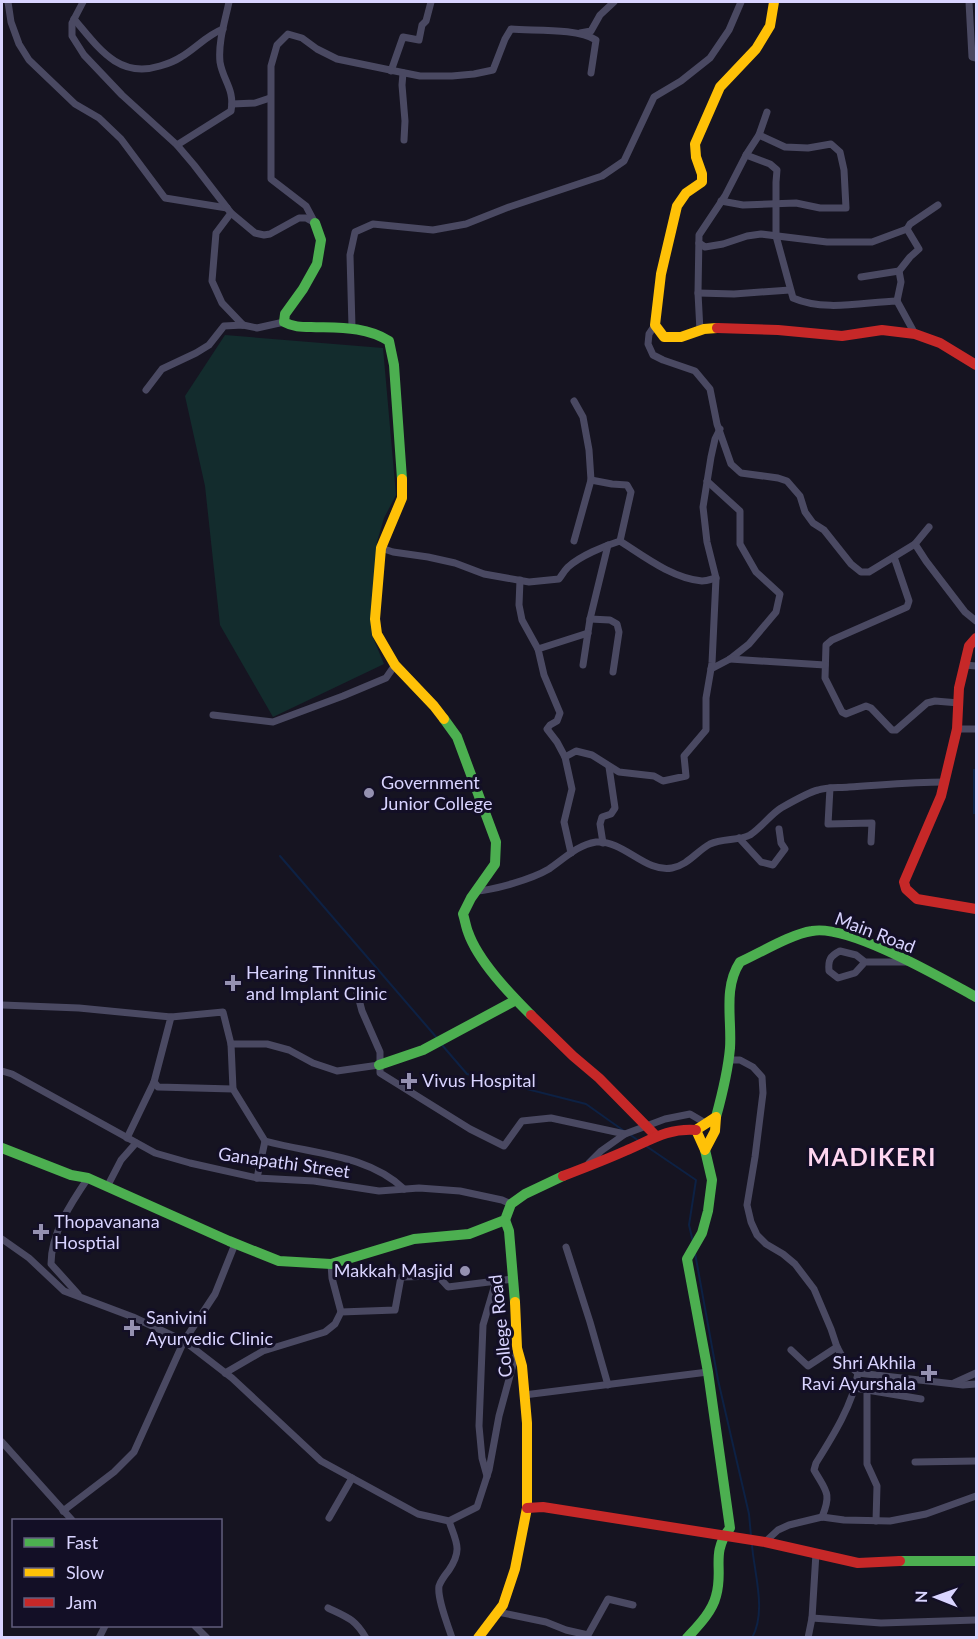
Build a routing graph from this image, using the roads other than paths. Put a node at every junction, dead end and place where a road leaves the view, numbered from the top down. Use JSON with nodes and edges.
{"nodes":[{"id":1,"x":8,"y":2,"type":"edge"},
{"id":2,"x":83,"y":2,"type":"edge"},
{"id":3,"x":229,"y":2,"type":"edge"},
{"id":4,"x":431,"y":2,"type":"edge"},
{"id":5,"x":614,"y":2,"type":"edge"},
{"id":6,"x":741,"y":2,"type":"edge"},
{"id":7,"x":774,"y":2,"type":"edge"},
{"id":8,"x":969,"y":2,"type":"edge"},
{"id":9,"x":74,"y":19,"type":"junction"},
{"id":10,"x":224,"y":29,"type":"junction"},
{"id":11,"x":574,"y":33,"type":"junction"},
{"id":12,"x":976,"y":58,"type":"edge"},
{"id":13,"x":392,"y":71,"type":"junction"},
{"id":14,"x":404,"y":73,"type":"junction"},
{"id":15,"x":591,"y":73,"type":"dead end"},
{"id":16,"x":270,"y":98,"type":"junction"},
{"id":17,"x":232,"y":104,"type":"junction"},
{"id":18,"x":767,"y":112,"type":"dead end"},
{"id":19,"x":759,"y":135,"type":"junction"},
{"id":20,"x":404,"y":140,"type":"dead end"},
{"id":21,"x":177,"y":145,"type":"junction"},
{"id":22,"x":746,"y":154,"type":"junction"},
{"id":23,"x":721,"y":201,"type":"junction"},
{"id":24,"x":777,"y":204,"type":"junction"},
{"id":25,"x":938,"y":205,"type":"dead end"},
{"id":26,"x":230,"y":211,"type":"junction"},
{"id":27,"x":315,"y":223,"type":"junction"},
{"id":28,"x":908,"y":229,"type":"junction"},
{"id":29,"x":776,"y":236,"type":"junction"},
{"id":30,"x":699,"y":243,"type":"junction"},
{"id":31,"x":899,"y":271,"type":"junction"},
{"id":32,"x":861,"y":277,"type":"dead end"},
{"id":33,"x":790,"y":290,"type":"junction"},
{"id":34,"x":698,"y":293,"type":"junction"},
{"id":35,"x":897,"y":301,"type":"junction"},
{"id":36,"x":284,"y":322,"type":"junction"},
{"id":37,"x":243,"y":325,"type":"junction"},
{"id":38,"x":655,"y":325,"type":"junction"},
{"id":39,"x":352,"y":327,"type":"junction"},
{"id":40,"x":700,"y":331,"type":"junction"},
{"id":41,"x":915,"y":334,"type":"junction"},
{"id":42,"x":976,"y":365,"type":"edge"},
{"id":43,"x":146,"y":390,"type":"dead end"},
{"id":44,"x":574,"y":401,"type":"dead end"},
{"id":45,"x":720,"y":429,"type":"junction"},
{"id":46,"x":591,"y":480,"type":"junction"},
{"id":47,"x":707,"y":481,"type":"junction"},
{"id":48,"x":929,"y":527,"type":"dead end"},
{"id":49,"x":574,"y":541,"type":"dead end"},
{"id":50,"x":620,"y":541,"type":"junction"},
{"id":51,"x":915,"y":544,"type":"junction"},
{"id":52,"x":608,"y":545,"type":"junction"},
{"id":53,"x":381,"y":548,"type":"junction"},
{"id":54,"x":894,"y":557,"type":"junction"},
{"id":55,"x":716,"y":578,"type":"junction"},
{"id":56,"x":520,"y":580,"type":"junction"},
{"id":57,"x":590,"y":619,"type":"junction"},
{"id":58,"x":976,"y":621,"type":"edge"},
{"id":59,"x":588,"y":633,"type":"junction"},
{"id":60,"x":976,"y":638,"type":"edge"},
{"id":61,"x":538,"y":649,"type":"junction"},
{"id":62,"x":730,"y":659,"type":"junction"},
{"id":63,"x":395,"y":665,"type":"junction"},
{"id":64,"x":583,"y":665,"type":"dead end"},
{"id":65,"x":825,"y":665,"type":"junction"},
{"id":66,"x":971,"y":666,"type":"edge"},
{"id":67,"x":711,"y":669,"type":"junction"},
{"id":68,"x":613,"y":672,"type":"dead end"},
{"id":69,"x":958,"y":703,"type":"junction"},
{"id":70,"x":213,"y":715,"type":"dead end"},
{"id":71,"x":957,"y":729,"type":"junction"},
{"id":72,"x":976,"y":729,"type":"edge"},
{"id":73,"x":565,"y":757,"type":"junction"},
{"id":74,"x":609,"y":766,"type":"junction"},
{"id":75,"x":945,"y":782,"type":"junction"},
{"id":76,"x":830,"y":788,"type":"junction"},
{"id":77,"x":778,"y":829,"type":"dead end"},
{"id":78,"x":739,"y":838,"type":"junction"},
{"id":79,"x":871,"y":842,"type":"dead end"},
{"id":80,"x":603,"y":843,"type":"junction"},
{"id":81,"x":571,"y":853,"type":"junction"},
{"id":82,"x":476,"y":891,"type":"junction"},
{"id":83,"x":976,"y":909,"type":"edge"},
{"id":84,"x":865,"y":962,"type":"junction"},
{"id":85,"x":909,"y":962,"type":"junction"},
{"id":86,"x":357,"y":992,"type":"dead end"},
{"id":87,"x":976,"y":997,"type":"edge"},
{"id":88,"x":516,"y":1000,"type":"junction"},
{"id":89,"x":2,"y":1005,"type":"edge"},
{"id":90,"x":171,"y":1017,"type":"junction"},
{"id":91,"x":231,"y":1044,"type":"junction"},
{"id":92,"x":728,"y":1060,"type":"junction"},
{"id":93,"x":379,"y":1065,"type":"junction"},
{"id":94,"x":2,"y":1071,"type":"edge"},
{"id":95,"x":154,"y":1082,"type":"junction"},
{"id":96,"x":233,"y":1089,"type":"junction"},
{"id":97,"x":716,"y":1117,"type":"junction"},
{"id":98,"x":706,"y":1124,"type":"junction"},
{"id":99,"x":646,"y":1126,"type":"junction"},
{"id":100,"x":696,"y":1130,"type":"junction"},
{"id":101,"x":625,"y":1134,"type":"junction"},
{"id":102,"x":656,"y":1136,"type":"junction"},
{"id":103,"x":127,"y":1138,"type":"junction"},
{"id":104,"x":266,"y":1141,"type":"junction"},
{"id":105,"x":136,"y":1143,"type":"junction"},
{"id":106,"x":2,"y":1148,"type":"edge"},
{"id":107,"x":705,"y":1150,"type":"junction"},
{"id":108,"x":585,"y":1167,"type":"junction"},
{"id":109,"x":88,"y":1178,"type":"junction"},
{"id":110,"x":257,"y":1178,"type":"junction"},
{"id":111,"x":107,"y":1186,"type":"junction"},
{"id":112,"x":404,"y":1189,"type":"junction"},
{"id":113,"x":511,"y":1204,"type":"junction"},
{"id":114,"x":505,"y":1221,"type":"junction"},
{"id":115,"x":2,"y":1239,"type":"edge"},
{"id":116,"x":235,"y":1244,"type":"junction"},
{"id":117,"x":566,"y":1247,"type":"dead end"},
{"id":118,"x":331,"y":1264,"type":"junction"},
{"id":119,"x":513,"y":1279,"type":"junction"},
{"id":120,"x":496,"y":1281,"type":"junction"},
{"id":121,"x":81,"y":1296,"type":"junction"},
{"id":122,"x":341,"y":1312,"type":"junction"},
{"id":123,"x":184,"y":1341,"type":"junction"},
{"id":124,"x":837,"y":1347,"type":"junction"},
{"id":125,"x":517,"y":1348,"type":"junction"},
{"id":126,"x":791,"y":1350,"type":"dead end"},
{"id":127,"x":708,"y":1372,"type":"junction"},
{"id":128,"x":858,"y":1372,"type":"junction"},
{"id":129,"x":225,"y":1373,"type":"junction"},
{"id":130,"x":976,"y":1373,"type":"edge"},
{"id":131,"x":951,"y":1384,"type":"junction"},
{"id":132,"x":976,"y":1384,"type":"edge"},
{"id":133,"x":608,"y":1385,"type":"junction"},
{"id":134,"x":855,"y":1388,"type":"junction"},
{"id":135,"x":867,"y":1390,"type":"junction"},
{"id":136,"x":524,"y":1395,"type":"junction"},
{"id":137,"x":921,"y":1399,"type":"dead end"},
{"id":138,"x":2,"y":1442,"type":"edge"},
{"id":139,"x":976,"y":1461,"type":"edge"},
{"id":140,"x":915,"y":1462,"type":"dead end"},
{"id":141,"x":487,"y":1477,"type":"junction"},
{"id":142,"x":352,"y":1478,"type":"junction"},
{"id":143,"x":976,"y":1496,"type":"edge"},
{"id":144,"x":527,"y":1509,"type":"junction"},
{"id":145,"x":63,"y":1510,"type":"junction"},
{"id":146,"x":822,"y":1516,"type":"junction"},
{"id":147,"x":330,"y":1518,"type":"dead end"},
{"id":148,"x":70,"y":1519,"type":"edge"},
{"id":149,"x":449,"y":1521,"type":"junction"},
{"id":150,"x":876,"y":1521,"type":"junction"},
{"id":151,"x":724,"y":1536,"type":"junction"},
{"id":152,"x":765,"y":1542,"type":"junction"},
{"id":153,"x":816,"y":1553,"type":"junction"},
{"id":154,"x":976,"y":1561,"type":"edge"},
{"id":155,"x":633,"y":1605,"type":"dead end"},
{"id":156,"x":328,"y":1608,"type":"dead end"},
{"id":157,"x":498,"y":1612,"type":"junction"},
{"id":158,"x":812,"y":1618,"type":"junction"},
{"id":159,"x":976,"y":1620,"type":"edge"},
{"id":160,"x":196,"y":1627,"type":"edge"},
{"id":161,"x":207,"y":1638,"type":"edge"},
{"id":162,"x":366,"y":1638,"type":"edge"},
{"id":163,"x":452,"y":1638,"type":"edge"},
{"id":164,"x":478,"y":1638,"type":"edge"},
{"id":165,"x":687,"y":1638,"type":"edge"},
{"id":166,"x":808,"y":1638,"type":"edge"}],
"edges":[{"from":1,"to":26,"type":"street"},
{"from":2,"to":9,"type":"street"},
{"from":3,"to":10,"type":"street"},
{"from":4,"to":13,"type":"street"},
{"from":5,"to":11,"type":"street"},
{"from":6,"to":39,"type":"street"},
{"from":7,"to":38,"type":"street"},
{"from":8,"to":12,"type":"street"},
{"from":9,"to":10,"type":"street"},
{"from":9,"to":21,"type":"street"},
{"from":10,"to":17,"type":"street"},
{"from":11,"to":14,"type":"street"},
{"from":11,"to":15,"type":"street"},
{"from":13,"to":14,"type":"street"},
{"from":13,"to":16,"type":"street"},
{"from":14,"to":20,"type":"street"},
{"from":16,"to":17,"type":"street"},
{"from":16,"to":27,"type":"street"},
{"from":17,"to":21,"type":"street"},
{"from":18,"to":19,"type":"street"},
{"from":19,"to":22,"type":"street"},
{"from":19,"to":24,"type":"street"},
{"from":21,"to":26,"type":"street"},
{"from":22,"to":23,"type":"street"},
{"from":22,"to":24,"type":"street"},
{"from":23,"to":24,"type":"street"},
{"from":23,"to":30,"type":"street"},
{"from":24,"to":29,"type":"street"},
{"from":25,"to":28,"type":"street"},
{"from":26,"to":27,"type":"street"},
{"from":26,"to":37,"type":"street"},
{"from":27,"to":36,"type":"street"},
{"from":28,"to":29,"type":"street"},
{"from":28,"to":31,"type":"street"},
{"from":29,"to":30,"type":"street"},
{"from":29,"to":33,"type":"street"},
{"from":30,"to":34,"type":"street"},
{"from":31,"to":32,"type":"street"},
{"from":31,"to":35,"type":"street"},
{"from":33,"to":34,"type":"street"},
{"from":33,"to":35,"type":"street"},
{"from":34,"to":40,"type":"street"},
{"from":35,"to":41,"type":"street"},
{"from":36,"to":37,"type":"street"},
{"from":36,"to":39,"type":"street"},
{"from":37,"to":43,"type":"street"},
{"from":38,"to":40,"type":"street"},
{"from":38,"to":45,"type":"street"},
{"from":39,"to":53,"type":"street"},
{"from":40,"to":41,"type":"street"},
{"from":41,"to":42,"type":"street"},
{"from":44,"to":46,"type":"street"},
{"from":45,"to":47,"type":"street"},
{"from":45,"to":54,"type":"street"},
{"from":46,"to":49,"type":"street"},
{"from":46,"to":50,"type":"street"},
{"from":47,"to":55,"type":"street"},
{"from":47,"to":62,"type":"street"},
{"from":48,"to":51,"type":"street"},
{"from":50,"to":52,"type":"street"},
{"from":50,"to":55,"type":"street"},
{"from":51,"to":54,"type":"street"},
{"from":51,"to":58,"type":"street"},
{"from":52,"to":56,"type":"street"},
{"from":52,"to":57,"type":"street"},
{"from":53,"to":56,"type":"street"},
{"from":53,"to":63,"type":"street"},
{"from":54,"to":65,"type":"street"},
{"from":55,"to":67,"type":"street"},
{"from":56,"to":61,"type":"street"},
{"from":57,"to":59,"type":"street"},
{"from":57,"to":68,"type":"street"},
{"from":59,"to":61,"type":"street"},
{"from":59,"to":64,"type":"street"},
{"from":60,"to":66,"type":"street"},
{"from":61,"to":73,"type":"street"},
{"from":62,"to":65,"type":"street"},
{"from":62,"to":67,"type":"street"},
{"from":63,"to":70,"type":"street"},
{"from":63,"to":82,"type":"street"},
{"from":65,"to":69,"type":"street"},
{"from":66,"to":69,"type":"street"},
{"from":67,"to":74,"type":"street"},
{"from":69,"to":71,"type":"street"},
{"from":71,"to":72,"type":"street"},
{"from":71,"to":75,"type":"street"},
{"from":73,"to":74,"type":"street"},
{"from":73,"to":81,"type":"street"},
{"from":74,"to":80,"type":"street"},
{"from":75,"to":76,"type":"street"},
{"from":75,"to":83,"type":"street"},
{"from":76,"to":78,"type":"street"},
{"from":76,"to":79,"type":"street"},
{"from":77,"to":78,"type":"street"},
{"from":78,"to":80,"type":"street"},
{"from":80,"to":81,"type":"street"},
{"from":81,"to":82,"type":"street"},
{"from":82,"to":88,"type":"street"},
{"from":84,"to":84,"type":"street"},
{"from":84,"to":85,"type":"street"},
{"from":85,"to":87,"type":"street","name":"Main Road"},
{"from":85,"to":92,"type":"street","name":"Main Road"},
{"from":86,"to":93,"type":"street"},
{"from":88,"to":93,"type":"street"},
{"from":88,"to":99,"type":"street"},
{"from":89,"to":90,"type":"street"},
{"from":90,"to":91,"type":"street"},
{"from":90,"to":95,"type":"street"},
{"from":91,"to":93,"type":"street"},
{"from":91,"to":96,"type":"street"},
{"from":92,"to":97,"type":"street","name":"Main Road"},
{"from":92,"to":124,"type":"street"},
{"from":93,"to":101,"type":"street"},
{"from":94,"to":103,"type":"street","name":"Ganapathi Street"},
{"from":95,"to":96,"type":"street"},
{"from":95,"to":103,"type":"street"},
{"from":96,"to":104,"type":"street"},
{"from":97,"to":98,"type":"street"},
{"from":97,"to":107,"type":"street","name":"Main Road"},
{"from":98,"to":99,"type":"street"},
{"from":98,"to":100,"type":"street"},
{"from":99,"to":101,"type":"street"},
{"from":99,"to":102,"type":"street"},
{"from":100,"to":102,"type":"street"},
{"from":100,"to":107,"type":"street"},
{"from":101,"to":108,"type":"street"},
{"from":102,"to":108,"type":"street"},
{"from":103,"to":105,"type":"street","name":"Ganapathi Street"},
{"from":104,"to":110,"type":"street"},
{"from":104,"to":112,"type":"street"},
{"from":105,"to":110,"type":"street","name":"Ganapathi Street"},
{"from":105,"to":111,"type":"street"},
{"from":106,"to":109,"type":"street"},
{"from":107,"to":127,"type":"street"},
{"from":108,"to":113,"type":"street"},
{"from":109,"to":111,"type":"street"},
{"from":109,"to":121,"type":"street"},
{"from":110,"to":112,"type":"street","name":"Ganapathi Street"},
{"from":111,"to":116,"type":"street"},
{"from":112,"to":113,"type":"street","name":"Ganapathi Street"},
{"from":113,"to":114,"type":"street"},
{"from":114,"to":118,"type":"street"},
{"from":114,"to":119,"type":"street","name":"College Road"},
{"from":115,"to":121,"type":"street"},
{"from":116,"to":118,"type":"street"},
{"from":116,"to":123,"type":"street"},
{"from":117,"to":133,"type":"street"},
{"from":118,"to":122,"type":"street"},
{"from":119,"to":120,"type":"street"},
{"from":119,"to":125,"type":"street","name":"College Road"},
{"from":120,"to":122,"type":"street"},
{"from":120,"to":141,"type":"street"},
{"from":121,"to":123,"type":"street"},
{"from":122,"to":129,"type":"street"},
{"from":123,"to":129,"type":"street"},
{"from":123,"to":145,"type":"street"},
{"from":124,"to":126,"type":"street"},
{"from":124,"to":128,"type":"street"},
{"from":125,"to":136,"type":"street","name":"College Road"},
{"from":125,"to":141,"type":"street"},
{"from":127,"to":133,"type":"street"},
{"from":127,"to":151,"type":"street"},
{"from":128,"to":131,"type":"street"},
{"from":128,"to":134,"type":"street"},
{"from":129,"to":142,"type":"street"},
{"from":130,"to":131,"type":"street"},
{"from":131,"to":132,"type":"street"},
{"from":133,"to":136,"type":"street"},
{"from":134,"to":135,"type":"street"},
{"from":134,"to":146,"type":"street"},
{"from":135,"to":137,"type":"street"},
{"from":135,"to":150,"type":"street"},
{"from":136,"to":144,"type":"street","name":"College Road"},
{"from":138,"to":145,"type":"street"},
{"from":139,"to":140,"type":"street"},
{"from":141,"to":149,"type":"street"},
{"from":142,"to":147,"type":"street"},
{"from":142,"to":149,"type":"street"},
{"from":143,"to":150,"type":"street"},
{"from":144,"to":151,"type":"street"},
{"from":144,"to":157,"type":"street","name":"College Road"},
{"from":145,"to":148,"type":"street"},
{"from":146,"to":150,"type":"street"},
{"from":146,"to":152,"type":"street"},
{"from":149,"to":163,"type":"street"},
{"from":151,"to":152,"type":"street"},
{"from":151,"to":165,"type":"street"},
{"from":152,"to":153,"type":"street"},
{"from":153,"to":154,"type":"street"},
{"from":153,"to":158,"type":"street"},
{"from":155,"to":157,"type":"street"},
{"from":156,"to":162,"type":"street"},
{"from":157,"to":164,"type":"street","name":"College Road"},
{"from":158,"to":159,"type":"street"},
{"from":158,"to":166,"type":"street"},
{"from":160,"to":161,"type":"street"}]}
